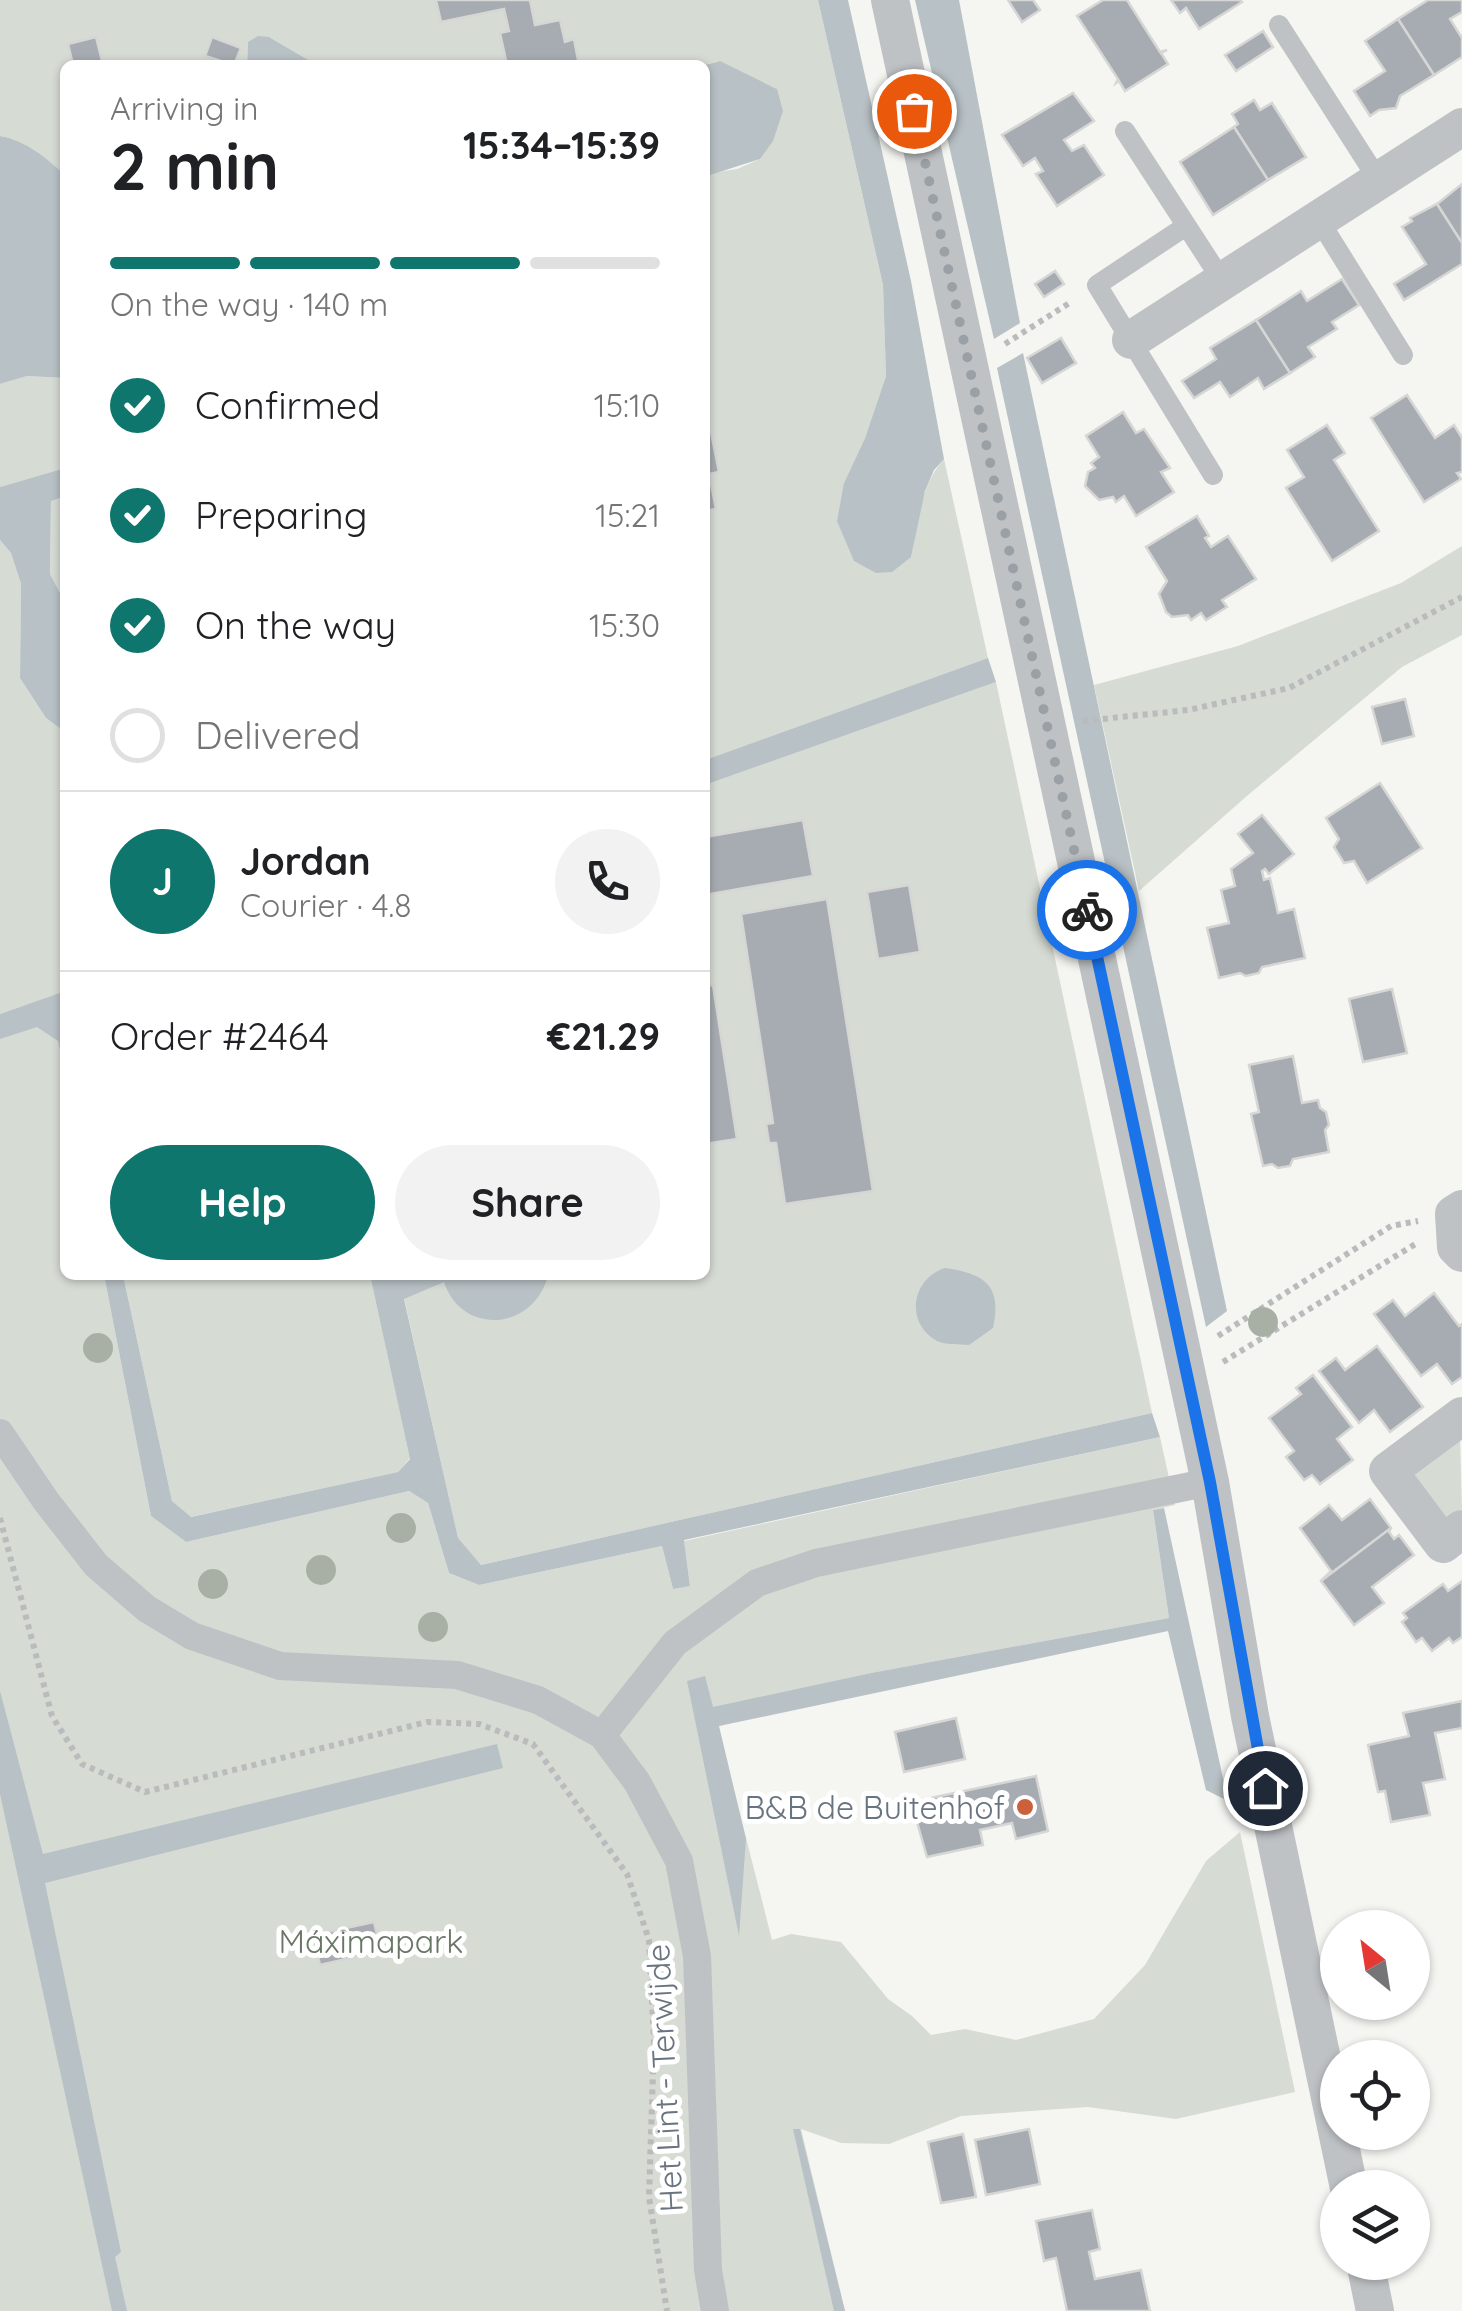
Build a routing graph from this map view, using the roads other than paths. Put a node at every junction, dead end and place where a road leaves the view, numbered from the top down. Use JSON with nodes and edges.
{"nodes":[{"id":1,"x":890,"y":0,"type":"edge"},
{"id":2,"x":1279,"y":26,"type":"dead end"},
{"id":3,"x":1462,"y":128,"type":"edge"},
{"id":4,"x":1125,"y":131,"type":"dead end"},
{"id":5,"x":1379,"y":181,"type":"junction"},
{"id":6,"x":1318,"y":220,"type":"junction"},
{"id":7,"x":1186,"y":226,"type":"junction"},
{"id":8,"x":1222,"y":282,"type":"junction"},
{"id":9,"x":1131,"y":340,"type":"junction"},
{"id":10,"x":1404,"y":355,"type":"dead end"},
{"id":11,"x":1213,"y":476,"type":"dead end"},
{"id":12,"x":1462,"y":1416,"type":"edge"},
{"id":13,"x":0,"y":1433,"type":"edge"},
{"id":14,"x":1210,"y":1482,"type":"junction"},
{"id":15,"x":1462,"y":1529,"type":"edge"},
{"id":16,"x":602,"y":1735,"type":"junction"},
{"id":17,"x":1345,"y":2170,"type":"edge"},
{"id":18,"x":1368,"y":2280,"type":"edge"},
{"id":19,"x":714,"y":2311,"type":"edge"},
{"id":20,"x":1375,"y":2311,"type":"edge"}],
"edges":[{"from":1,"to":14,"type":"street"},
{"from":2,"to":5,"type":"lane"},
{"from":3,"to":5,"type":"street"},
{"from":4,"to":7,"type":"lane"},
{"from":5,"to":6,"type":"street"},
{"from":6,"to":8,"type":"street"},
{"from":6,"to":10,"type":"lane"},
{"from":7,"to":8,"type":"lane"},
{"from":7,"to":9,"type":"lane"},
{"from":8,"to":9,"type":"street"},
{"from":9,"to":11,"type":"lane"},
{"from":12,"to":15,"type":"street"},
{"from":13,"to":16,"type":"street","name":"Het Lint - Terwijde"},
{"from":14,"to":16,"type":"street"},
{"from":14,"to":17,"type":"street"},
{"from":16,"to":19,"type":"street","name":"Het Lint - Terwijde"},
{"from":18,"to":20,"type":"street"}]}
